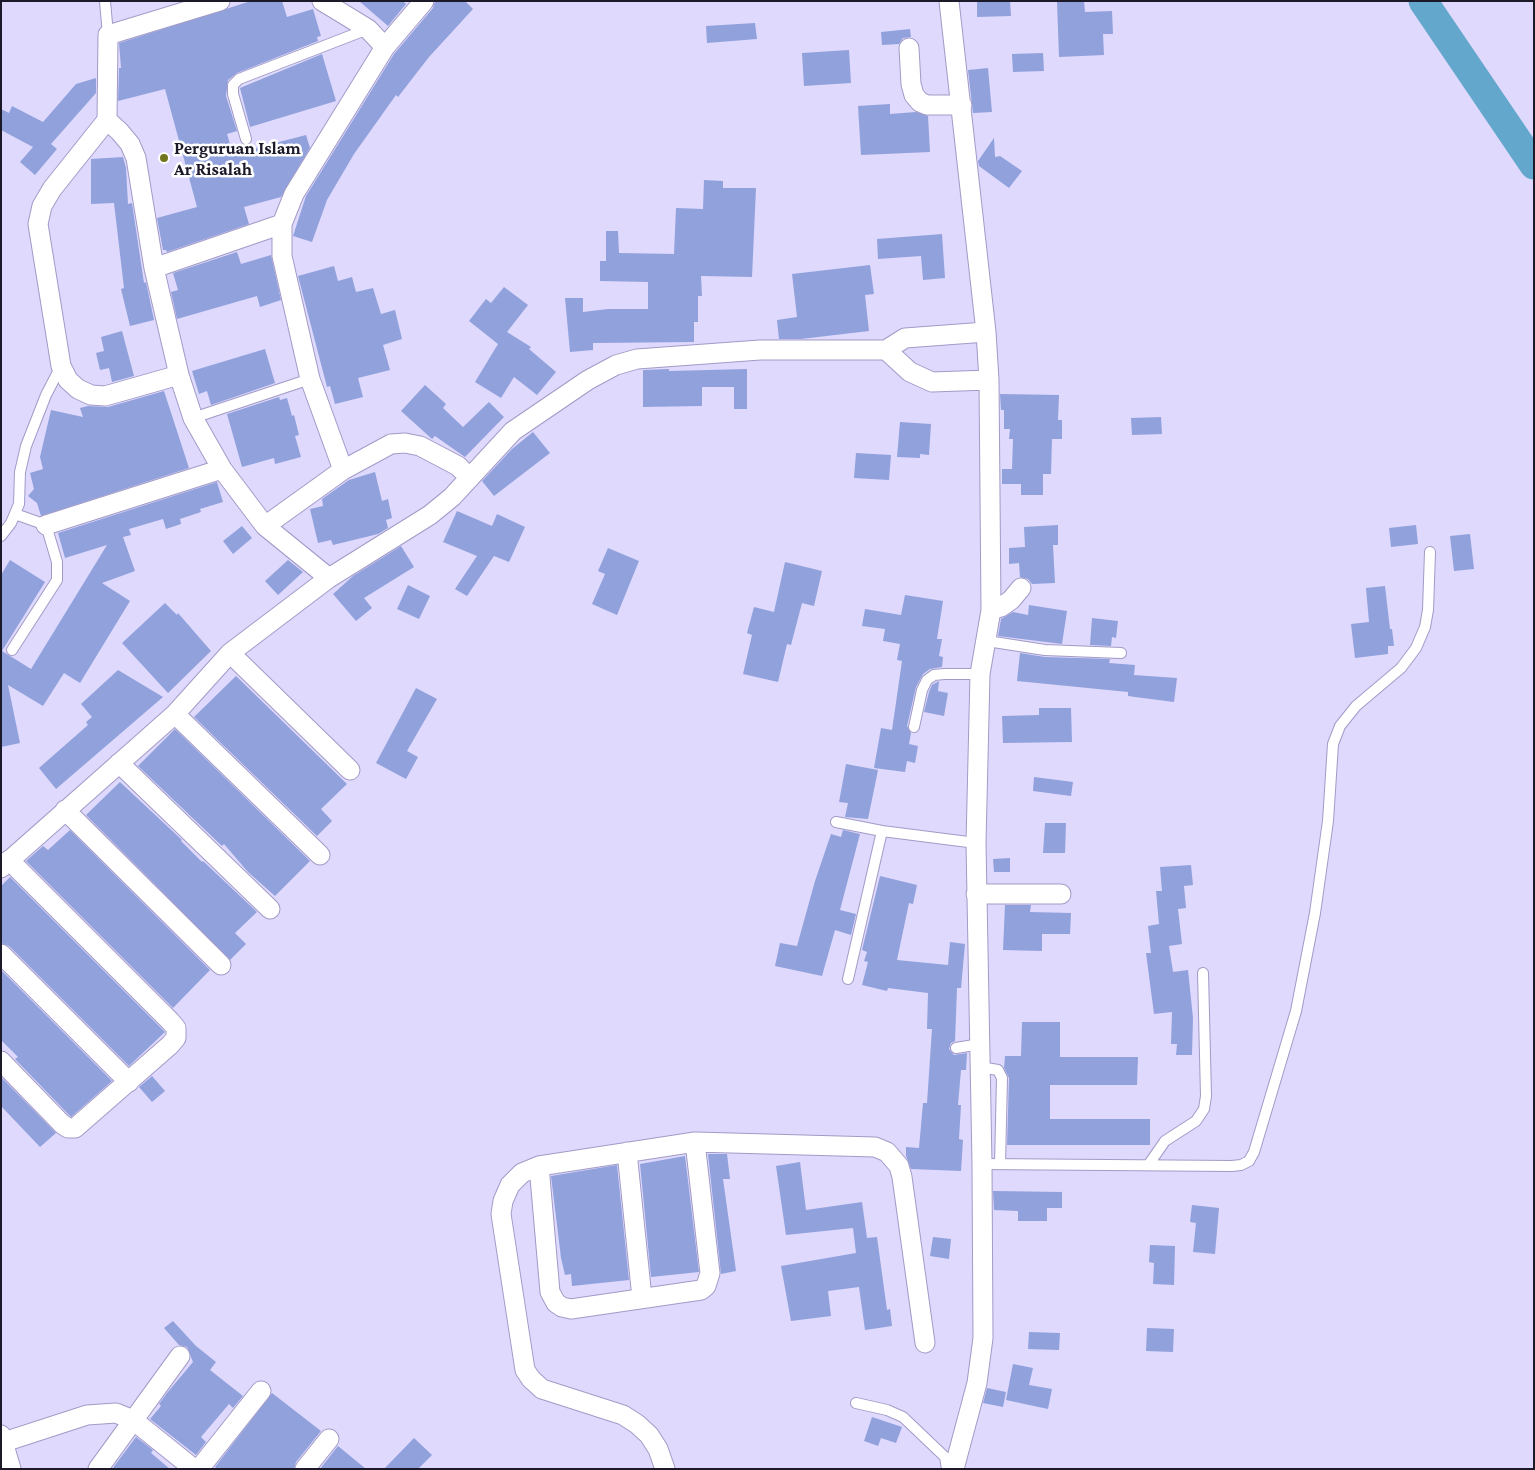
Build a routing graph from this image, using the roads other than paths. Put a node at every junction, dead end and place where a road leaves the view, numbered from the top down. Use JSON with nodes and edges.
{"nodes":[{"id":1,"x":106,"y":1,"type":"edge"},
{"id":2,"x":220,"y":1,"type":"edge"},
{"id":3,"x":322,"y":1,"type":"edge"},
{"id":4,"x":424,"y":1,"type":"edge"},
{"id":5,"x":949,"y":1,"type":"edge"},
{"id":6,"x":368,"y":29,"type":"junction"},
{"id":7,"x":108,"y":35,"type":"junction"},
{"id":8,"x":385,"y":47,"type":"junction"},
{"id":9,"x":909,"y":48,"type":"dead end"},
{"id":10,"x":962,"y":105,"type":"junction"},
{"id":11,"x":107,"y":120,"type":"junction"},
{"id":12,"x":246,"y":139,"type":"dead end"},
{"id":13,"x":282,"y":224,"type":"junction"},
{"id":14,"x":154,"y":268,"type":"junction"},
{"id":15,"x":986,"y":332,"type":"junction"},
{"id":16,"x":886,"y":350,"type":"junction"},
{"id":17,"x":61,"y":366,"type":"junction"},
{"id":18,"x":179,"y":375,"type":"junction"},
{"id":19,"x":310,"y":379,"type":"junction"},
{"id":20,"x":989,"y":380,"type":"junction"},
{"id":21,"x":193,"y":418,"type":"junction"},
{"id":22,"x":222,"y":469,"type":"junction"},
{"id":23,"x":343,"y":470,"type":"junction"},
{"id":24,"x":470,"y":478,"type":"junction"},
{"id":25,"x":15,"y":514,"type":"junction"},
{"id":26,"x":46,"y":526,"type":"junction"},
{"id":27,"x":265,"y":526,"type":"junction"},
{"id":28,"x":1,"y":536,"type":"edge"},
{"id":29,"x":1430,"y":552,"type":"dead end"},
{"id":30,"x":328,"y":578,"type":"junction"},
{"id":31,"x":1021,"y":588,"type":"dead end"},
{"id":32,"x":991,"y":610,"type":"junction"},
{"id":33,"x":987,"y":641,"type":"junction"},
{"id":34,"x":12,"y":650,"type":"dead end"},
{"id":35,"x":230,"y":653,"type":"junction"},
{"id":36,"x":1121,"y":653,"type":"dead end"},
{"id":37,"x":980,"y":674,"type":"junction"},
{"id":38,"x":175,"y":714,"type":"junction"},
{"id":39,"x":914,"y":727,"type":"dead end"},
{"id":40,"x":119,"y":763,"type":"junction"},
{"id":41,"x":350,"y":770,"type":"dead end"},
{"id":42,"x":65,"y":810,"type":"junction"},
{"id":43,"x":836,"y":822,"type":"dead end"},
{"id":44,"x":882,"y":832,"type":"junction"},
{"id":45,"x":976,"y":843,"type":"junction"},
{"id":46,"x":320,"y":855,"type":"dead end"},
{"id":47,"x":5,"y":864,"type":"edge"},
{"id":48,"x":976,"y":894,"type":"junction"},
{"id":49,"x":1061,"y":894,"type":"dead end"},
{"id":50,"x":270,"y":909,"type":"dead end"},
{"id":51,"x":1,"y":954,"type":"edge"},
{"id":52,"x":221,"y":965,"type":"dead end"},
{"id":53,"x":1203,"y":974,"type":"dead end"},
{"id":54,"x":848,"y":979,"type":"dead end"},
{"id":55,"x":980,"y":1044,"type":"junction"},
{"id":56,"x":956,"y":1048,"type":"dead end"},
{"id":57,"x":1,"y":1061,"type":"edge"},
{"id":58,"x":129,"y":1082,"type":"junction"},
{"id":59,"x":696,"y":1142,"type":"junction"},
{"id":60,"x":627,"y":1152,"type":"junction"},
{"id":61,"x":991,"y":1164,"type":"junction"},
{"id":62,"x":1149,"y":1164,"type":"junction"},
{"id":63,"x":539,"y":1166,"type":"junction"},
{"id":64,"x":642,"y":1298,"type":"junction"},
{"id":65,"x":925,"y":1343,"type":"dead end"},
{"id":66,"x":180,"y":1356,"type":"dead end"},
{"id":67,"x":261,"y":1392,"type":"dead end"},
{"id":68,"x":856,"y":1403,"type":"dead end"},
{"id":69,"x":133,"y":1420,"type":"junction"},
{"id":70,"x":329,"y":1439,"type":"dead end"},
{"id":71,"x":2,"y":1440,"type":"edge"},
{"id":72,"x":11,"y":1469,"type":"edge"},
{"id":73,"x":98,"y":1469,"type":"edge"},
{"id":74,"x":194,"y":1469,"type":"edge"},
{"id":75,"x":199,"y":1469,"type":"edge"},
{"id":76,"x":305,"y":1469,"type":"edge"},
{"id":77,"x":665,"y":1469,"type":"edge"},
{"id":78,"x":947,"y":1469,"type":"edge"},
{"id":79,"x":954,"y":1469,"type":"edge"}],
"edges":[{"from":1,"to":7,"type":"lane"},
{"from":2,"to":7,"type":"street"},
{"from":3,"to":6,"type":"street"},
{"from":4,"to":8,"type":"street"},
{"from":5,"to":10,"type":"street"},
{"from":6,"to":8,"type":"street"},
{"from":6,"to":12,"type":"lane"},
{"from":7,"to":11,"type":"street"},
{"from":8,"to":13,"type":"street"},
{"from":9,"to":10,"type":"street"},
{"from":10,"to":15,"type":"street"},
{"from":11,"to":14,"type":"street"},
{"from":11,"to":17,"type":"street"},
{"from":13,"to":14,"type":"street"},
{"from":13,"to":19,"type":"street"},
{"from":14,"to":18,"type":"street"},
{"from":15,"to":16,"type":"street"},
{"from":15,"to":20,"type":"street"},
{"from":16,"to":20,"type":"street"},
{"from":16,"to":24,"type":"street"},
{"from":17,"to":18,"type":"street"},
{"from":17,"to":25,"type":"lane"},
{"from":18,"to":21,"type":"street"},
{"from":19,"to":21,"type":"lane"},
{"from":19,"to":23,"type":"street"},
{"from":20,"to":32,"type":"street"},
{"from":21,"to":22,"type":"street"},
{"from":22,"to":26,"type":"street"},
{"from":22,"to":27,"type":"street"},
{"from":23,"to":24,"type":"street"},
{"from":23,"to":27,"type":"street"},
{"from":24,"to":30,"type":"street"},
{"from":25,"to":26,"type":"lane"},
{"from":25,"to":28,"type":"lane"},
{"from":26,"to":34,"type":"lane"},
{"from":27,"to":30,"type":"street"},
{"from":29,"to":62,"type":"lane"},
{"from":30,"to":35,"type":"street"},
{"from":31,"to":32,"type":"street"},
{"from":32,"to":33,"type":"street"},
{"from":33,"to":36,"type":"lane"},
{"from":33,"to":37,"type":"street"},
{"from":35,"to":38,"type":"street"},
{"from":35,"to":41,"type":"street"},
{"from":37,"to":39,"type":"lane"},
{"from":37,"to":45,"type":"street"},
{"from":38,"to":40,"type":"street"},
{"from":38,"to":46,"type":"street"},
{"from":40,"to":42,"type":"street"},
{"from":40,"to":50,"type":"street"},
{"from":42,"to":47,"type":"street"},
{"from":42,"to":52,"type":"street"},
{"from":43,"to":44,"type":"lane"},
{"from":44,"to":45,"type":"lane"},
{"from":44,"to":54,"type":"lane"},
{"from":45,"to":48,"type":"street"},
{"from":47,"to":58,"type":"street"},
{"from":48,"to":49,"type":"street"},
{"from":48,"to":55,"type":"street"},
{"from":51,"to":58,"type":"street"},
{"from":53,"to":62,"type":"lane"},
{"from":55,"to":56,"type":"lane"},
{"from":55,"to":61,"type":"street"},
{"from":57,"to":58,"type":"street"},
{"from":59,"to":60,"type":"street"},
{"from":59,"to":64,"type":"street"},
{"from":59,"to":65,"type":"street"},
{"from":60,"to":63,"type":"street"},
{"from":60,"to":64,"type":"street"},
{"from":61,"to":62,"type":"lane"},
{"from":61,"to":79,"type":"street"},
{"from":63,"to":64,"type":"street"},
{"from":63,"to":77,"type":"street"},
{"from":66,"to":69,"type":"street"},
{"from":67,"to":75,"type":"street"},
{"from":68,"to":78,"type":"lane"},
{"from":69,"to":71,"type":"street"},
{"from":69,"to":73,"type":"street"},
{"from":69,"to":74,"type":"street"},
{"from":70,"to":76,"type":"street"},
{"from":71,"to":72,"type":"street"}]}
